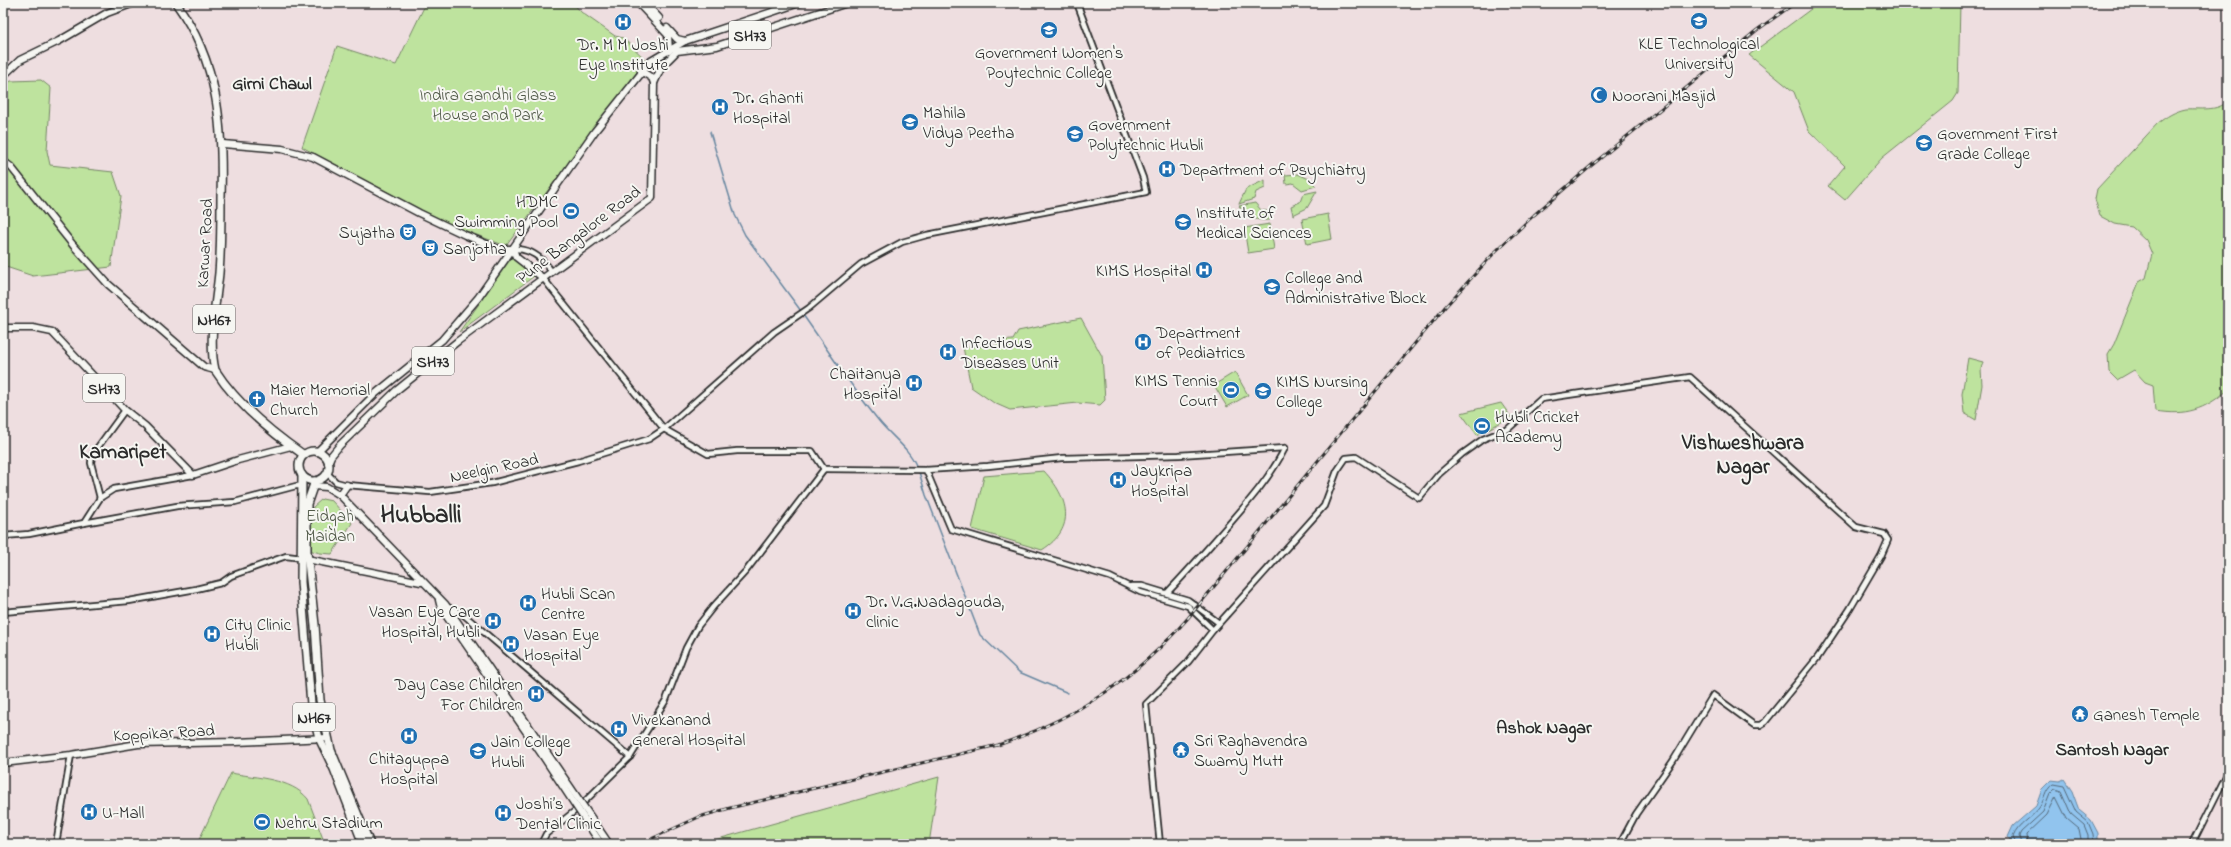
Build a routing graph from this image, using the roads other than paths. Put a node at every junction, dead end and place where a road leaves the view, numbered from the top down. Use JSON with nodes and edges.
{"nodes":[{"id":1,"x":134,"y":3,"type":"edge"},
{"id":2,"x":176,"y":3,"type":"edge"},
{"id":3,"x":638,"y":3,"type":"edge"},
{"id":4,"x":645,"y":3,"type":"edge"},
{"id":5,"x":799,"y":3,"type":"edge"},
{"id":6,"x":847,"y":3,"type":"edge"},
{"id":7,"x":1077,"y":3,"type":"edge"},
{"id":8,"x":668,"y":31,"type":"junction"},
{"id":9,"x":685,"y":41,"type":"junction"},
{"id":10,"x":678,"y":49,"type":"junction"},
{"id":11,"x":669,"y":51,"type":"junction"},
{"id":12,"x":642,"y":71,"type":"junction"},
{"id":13,"x":3,"y":76,"type":"edge"},
{"id":14,"x":654,"y":83,"type":"junction"},
{"id":15,"x":222,"y":144,"type":"junction"},
{"id":16,"x":3,"y":161,"type":"edge"},
{"id":17,"x":513,"y":249,"type":"junction"},
{"id":18,"x":552,"y":272,"type":"junction"},
{"id":19,"x":543,"y":278,"type":"junction"},
{"id":20,"x":3,"y":328,"type":"edge"},
{"id":21,"x":215,"y":370,"type":"junction"},
{"id":22,"x":125,"y":410,"type":"junction"},
{"id":23,"x":664,"y":429,"type":"junction"},
{"id":24,"x":291,"y":446,"type":"junction"},
{"id":25,"x":317,"y":452,"type":"junction"},
{"id":26,"x":304,"y":455,"type":"junction"},
{"id":27,"x":328,"y":464,"type":"junction"},
{"id":28,"x":824,"y":469,"type":"junction"},
{"id":29,"x":925,"y":470,"type":"junction"},
{"id":30,"x":327,"y":473,"type":"junction"},
{"id":31,"x":193,"y":475,"type":"junction"},
{"id":32,"x":302,"y":475,"type":"junction"},
{"id":33,"x":314,"y":484,"type":"junction"},
{"id":34,"x":347,"y":485,"type":"junction"},
{"id":35,"x":302,"y":486,"type":"junction"},
{"id":36,"x":340,"y":495,"type":"junction"},
{"id":37,"x":100,"y":498,"type":"junction"},
{"id":38,"x":84,"y":523,"type":"junction"},
{"id":39,"x":3,"y":536,"type":"edge"},
{"id":40,"x":304,"y":558,"type":"junction"},
{"id":41,"x":404,"y":563,"type":"junction"},
{"id":42,"x":401,"y":576,"type":"junction"},
{"id":43,"x":422,"y":582,"type":"junction"},
{"id":44,"x":1129,"y":586,"type":"junction"},
{"id":45,"x":1166,"y":593,"type":"junction"},
{"id":46,"x":439,"y":600,"type":"junction"},
{"id":47,"x":446,"y":606,"type":"junction"},
{"id":48,"x":3,"y":612,"type":"edge"},
{"id":49,"x":1219,"y":623,"type":"junction"},
{"id":50,"x":1213,"y":630,"type":"junction"},
{"id":51,"x":319,"y":738,"type":"junction"},
{"id":52,"x":327,"y":738,"type":"junction"},
{"id":53,"x":71,"y":755,"type":"junction"},
{"id":54,"x":545,"y":755,"type":"junction"},
{"id":55,"x":630,"y":757,"type":"junction"},
{"id":56,"x":3,"y":763,"type":"edge"},
{"id":57,"x":2228,"y":772,"type":"edge"},
{"id":58,"x":56,"y":844,"type":"edge"},
{"id":59,"x":362,"y":844,"type":"edge"},
{"id":60,"x":370,"y":844,"type":"edge"},
{"id":61,"x":541,"y":844,"type":"edge"},
{"id":62,"x":601,"y":844,"type":"edge"},
{"id":63,"x":609,"y":844,"type":"edge"},
{"id":64,"x":1160,"y":844,"type":"edge"},
{"id":65,"x":1620,"y":844,"type":"edge"},
{"id":66,"x":2192,"y":844,"type":"edge"}],
"edges":[{"from":1,"to":13,"type":"main road"},
{"from":2,"to":15,"type":"highway","name":"Karwar Road","number":"NH67"},
{"from":3,"to":8,"type":"main road"},
{"from":4,"to":8,"type":"main road"},
{"from":5,"to":9,"type":"main road","name":"Pune Bangalore Road","number":"SH73"},
{"from":6,"to":10,"type":"main road","name":"Pune Bangalore Road","number":"SH73"},
{"from":7,"to":23,"type":"street","name":"Neelgin Road"},
{"from":8,"to":9,"type":"main road"},
{"from":8,"to":10,"type":"main road"},
{"from":8,"to":11,"type":"main road"},
{"from":9,"to":10,"type":"main road","name":"Pune Bangalore Road","number":"SH73"},
{"from":10,"to":11,"type":"main road","name":"Pune Bangalore Road","number":"SH73"},
{"from":10,"to":14,"type":"main road","name":"Pune Bangalore Road","number":"SH73"},
{"from":11,"to":12,"type":"main road","name":"Pune Bangalore Road","number":"SH73"},
{"from":12,"to":14,"type":"main road"},
{"from":12,"to":17,"type":"main road","number":"SH73"},
{"from":14,"to":18,"type":"main road","name":"Pune Bangalore Road","number":"SH73"},
{"from":15,"to":17,"type":"main road"},
{"from":15,"to":21,"type":"highway","name":"Karwar Road","number":"NH67"},
{"from":16,"to":21,"type":"main road"},
{"from":17,"to":18,"type":"street"},
{"from":17,"to":19,"type":"main road"},
{"from":17,"to":25,"type":"main road","name":"Pune Bangalore Road","number":"SH73"},
{"from":18,"to":19,"type":"main road","name":"Pune Bangalore Road","number":"SH73"},
{"from":19,"to":23,"type":"street"},
{"from":19,"to":27,"type":"main road","name":"Pune Bangalore Road","number":"SH73"},
{"from":20,"to":22,"type":"main road","number":"SH73"},
{"from":21,"to":24,"type":"highway"},
{"from":22,"to":31,"type":"main road","number":"SH73"},
{"from":22,"to":37,"type":"street"},
{"from":23,"to":28,"type":"street"},
{"from":23,"to":34,"type":"street","name":"Neelgin Road"},
{"from":24,"to":26,"type":"highway"},
{"from":24,"to":31,"type":"main road"},
{"from":25,"to":26,"type":"highway"},
{"from":25,"to":27,"type":"highway"},
{"from":26,"to":32,"type":"highway","number":"NH67"},
{"from":27,"to":30,"type":"highway"},
{"from":28,"to":29,"type":"street"},
{"from":28,"to":55,"type":"street"},
{"from":29,"to":44,"type":"street"},
{"from":29,"to":45,"type":"street"},
{"from":30,"to":33,"type":"highway"},
{"from":30,"to":34,"type":"street","name":"Neelgin Road"},
{"from":31,"to":37,"type":"street"},
{"from":32,"to":33,"type":"highway"},
{"from":32,"to":35,"type":"highway","number":"NH67"},
{"from":33,"to":36,"type":"main road"},
{"from":33,"to":40,"type":"highway","number":"NH67"},
{"from":34,"to":36,"type":"main road"},
{"from":35,"to":38,"type":"street"},
{"from":35,"to":40,"type":"highway","number":"NH67"},
{"from":36,"to":41,"type":"main road"},
{"from":37,"to":38,"type":"street"},
{"from":38,"to":39,"type":"street"},
{"from":40,"to":42,"type":"main road"},
{"from":40,"to":48,"type":"street"},
{"from":40,"to":51,"type":"highway","number":"NH67"},
{"from":40,"to":52,"type":"highway","number":"NH67"},
{"from":41,"to":42,"type":"main road"},
{"from":41,"to":43,"type":"main road"},
{"from":42,"to":43,"type":"main road"},
{"from":43,"to":46,"type":"main road"},
{"from":44,"to":45,"type":"street"},
{"from":44,"to":50,"type":"street"},
{"from":45,"to":49,"type":"street"},
{"from":46,"to":47,"type":"main road"},
{"from":46,"to":54,"type":"main road"},
{"from":47,"to":54,"type":"main road"},
{"from":47,"to":55,"type":"street"},
{"from":49,"to":50,"type":"street"},
{"from":49,"to":65,"type":"street"},
{"from":50,"to":64,"type":"street"},
{"from":51,"to":52,"type":"main road","name":"Koppikar Road"},
{"from":51,"to":53,"type":"main road","name":"Koppikar Road"},
{"from":51,"to":59,"type":"highway","number":"NH67"},
{"from":52,"to":60,"type":"highway","number":"NH67"},
{"from":53,"to":56,"type":"main road","name":"Koppikar Road"},
{"from":53,"to":58,"type":"street"},
{"from":54,"to":62,"type":"main road","bridge":true},
{"from":54,"to":63,"type":"main road","bridge":true},
{"from":55,"to":61,"type":"street"},
{"from":57,"to":66,"type":"street"}]}
